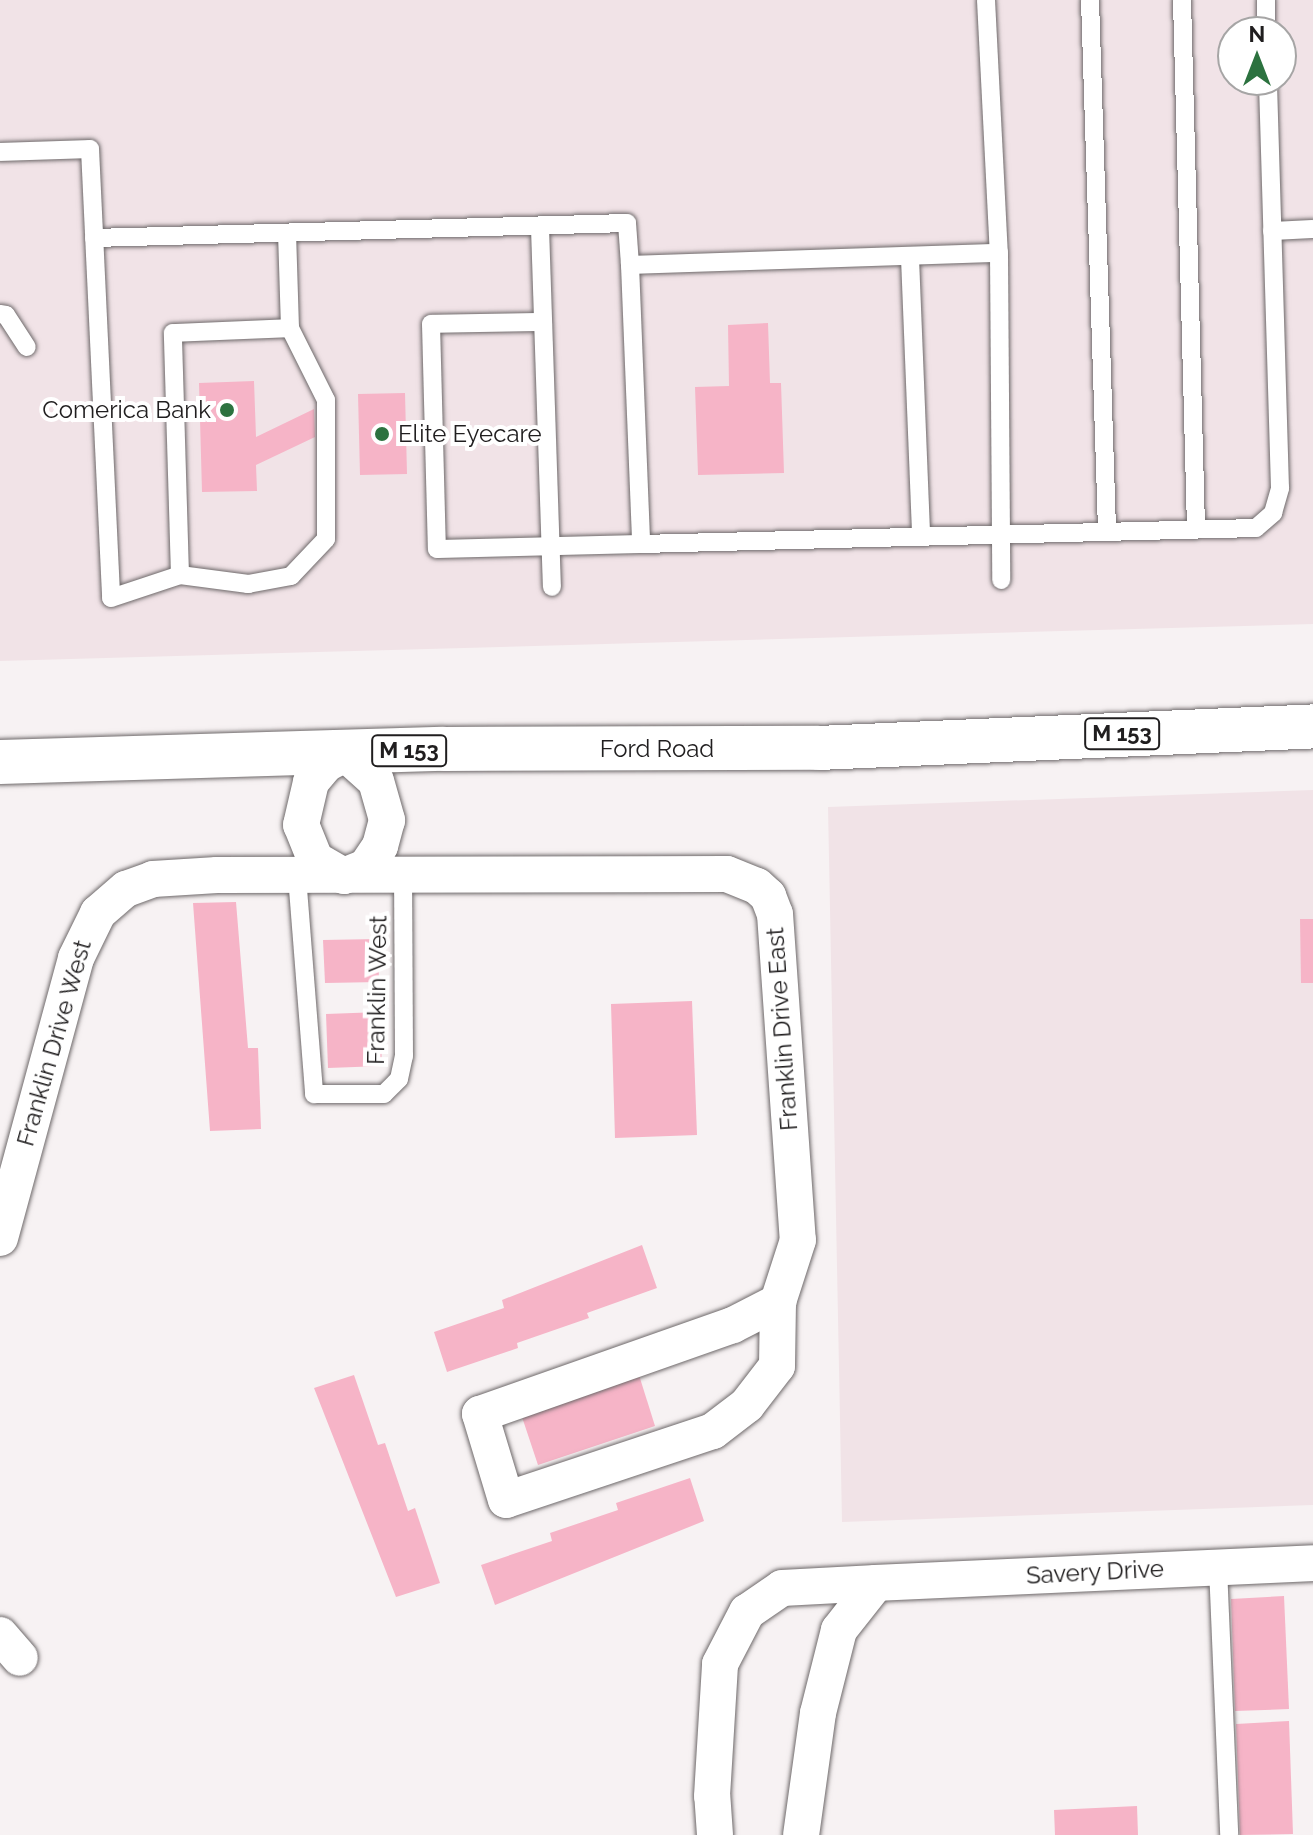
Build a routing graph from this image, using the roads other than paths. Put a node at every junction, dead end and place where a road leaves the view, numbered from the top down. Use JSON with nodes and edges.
{"nodes":[{"id":1,"x":986,"y":0,"type":"edge"},
{"id":2,"x":1090,"y":0,"type":"edge"},
{"id":3,"x":1182,"y":0,"type":"edge"},
{"id":4,"x":1268,"y":96,"type":"edge"},
{"id":5,"x":0,"y":152,"type":"edge"},
{"id":6,"x":540,"y":228,"type":"junction"},
{"id":7,"x":1313,"y":229,"type":"edge"},
{"id":8,"x":1272,"y":231,"type":"junction"},
{"id":9,"x":287,"y":234,"type":"junction"},
{"id":10,"x":94,"y":238,"type":"junction"},
{"id":11,"x":999,"y":253,"type":"junction"},
{"id":12,"x":910,"y":258,"type":"junction"},
{"id":13,"x":630,"y":265,"type":"junction"},
{"id":14,"x":2,"y":309,"type":"edge"},
{"id":15,"x":543,"y":322,"type":"junction"},
{"id":16,"x":290,"y":328,"type":"junction"},
{"id":17,"x":27,"y":347,"type":"dead end"},
{"id":18,"x":1196,"y":528,"type":"junction"},
{"id":19,"x":1107,"y":529,"type":"junction"},
{"id":20,"x":1001,"y":530,"type":"junction"},
{"id":21,"x":921,"y":535,"type":"junction"},
{"id":22,"x":641,"y":544,"type":"junction"},
{"id":23,"x":551,"y":545,"type":"junction"},
{"id":24,"x":180,"y":575,"type":"junction"},
{"id":25,"x":1001,"y":580,"type":"dead end"},
{"id":26,"x":552,"y":587,"type":"dead end"},
{"id":27,"x":1313,"y":726,"type":"edge"},
{"id":28,"x":346,"y":754,"type":"junction"},
{"id":29,"x":0,"y":762,"type":"edge"},
{"id":30,"x":297,"y":876,"type":"junction"},
{"id":31,"x":344,"y":876,"type":"junction"},
{"id":32,"x":403,"y":878,"type":"junction"},
{"id":33,"x":9,"y":1164,"type":"edge"},
{"id":34,"x":0,"y":1238,"type":"edge"},
{"id":35,"x":778,"y":1302,"type":"junction"},
{"id":36,"x":1313,"y":1563,"type":"edge"},
{"id":37,"x":1218,"y":1567,"type":"junction"},
{"id":38,"x":876,"y":1583,"type":"junction"},
{"id":39,"x":715,"y":1835,"type":"edge"},
{"id":40,"x":801,"y":1835,"type":"edge"},
{"id":41,"x":1229,"y":1835,"type":"edge"}],
"edges":[{"from":1,"to":11,"type":"lane"},
{"from":2,"to":19,"type":"lane"},
{"from":3,"to":18,"type":"lane"},
{"from":4,"to":8,"type":"lane"},
{"from":5,"to":10,"type":"lane"},
{"from":6,"to":9,"type":"lane"},
{"from":6,"to":13,"type":"lane"},
{"from":6,"to":15,"type":"lane"},
{"from":7,"to":8,"type":"lane"},
{"from":8,"to":18,"type":"lane"},
{"from":9,"to":10,"type":"lane"},
{"from":9,"to":16,"type":"lane"},
{"from":10,"to":24,"type":"lane"},
{"from":11,"to":12,"type":"lane"},
{"from":11,"to":20,"type":"lane"},
{"from":12,"to":13,"type":"lane"},
{"from":12,"to":21,"type":"lane"},
{"from":13,"to":22,"type":"lane"},
{"from":14,"to":17,"type":"lane"},
{"from":15,"to":23,"type":"lane"},
{"from":15,"to":23,"type":"lane"},
{"from":16,"to":24,"type":"lane"},
{"from":16,"to":24,"type":"lane"},
{"from":18,"to":19,"type":"lane"},
{"from":19,"to":20,"type":"lane"},
{"from":20,"to":21,"type":"lane"},
{"from":20,"to":25,"type":"lane"},
{"from":21,"to":22,"type":"lane"},
{"from":22,"to":23,"type":"lane"},
{"from":23,"to":26,"type":"lane"},
{"from":27,"to":28,"type":"main road","name":"Ford Road","number":"M 153"},
{"from":28,"to":29,"type":"main road","name":"Ford Road","number":"M 153"},
{"from":28,"to":31,"type":"street"},
{"from":28,"to":31,"type":"street"},
{"from":30,"to":31,"type":"street","name":"Franklin Drive West"},
{"from":30,"to":32,"type":"lane","name":"Franklin West"},
{"from":30,"to":33,"type":"street","name":"Franklin Drive West"},
{"from":31,"to":32,"type":"street","name":"Franklin Drive East"},
{"from":32,"to":35,"type":"street","name":"Franklin Drive East"},
{"from":33,"to":34,"type":"street","name":"Franklin Drive West"},
{"from":35,"to":35,"type":"street","name":"Franklin Drive East"},
{"from":36,"to":37,"type":"street","name":"Savery Drive"},
{"from":37,"to":38,"type":"street","name":"Savery Drive"},
{"from":37,"to":41,"type":"lane"},
{"from":38,"to":39,"type":"street","name":"Savery Drive"},
{"from":38,"to":40,"type":"street"}]}
